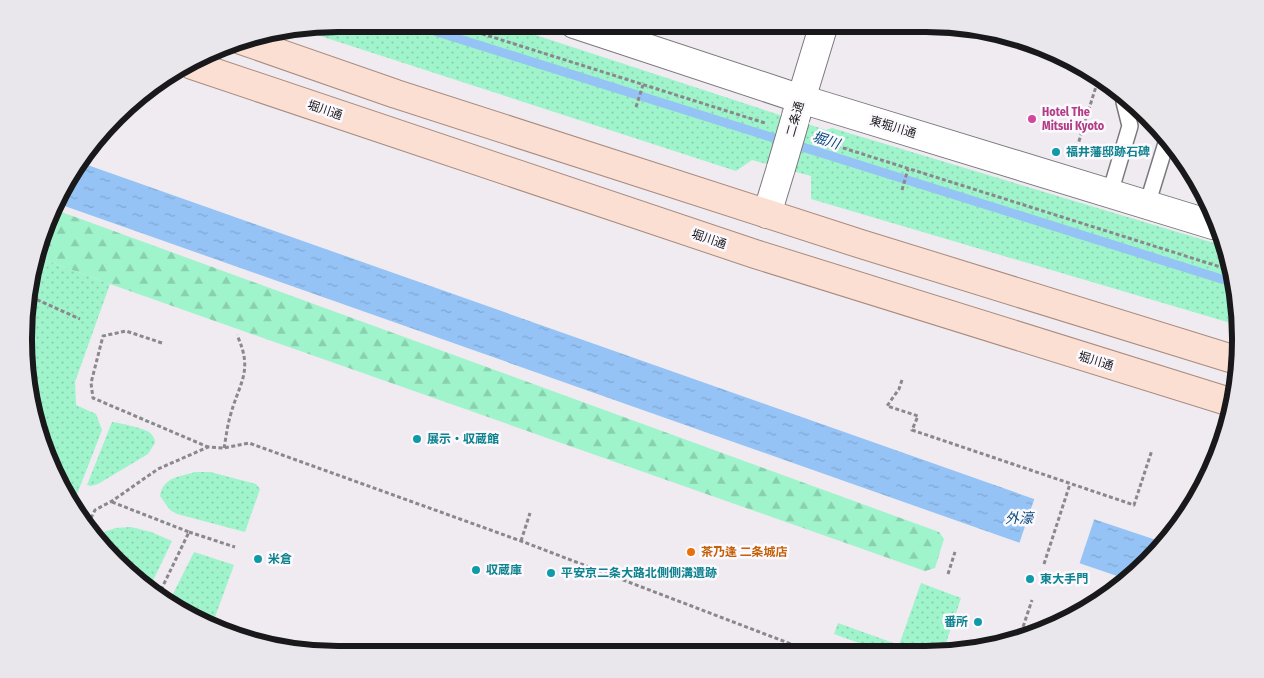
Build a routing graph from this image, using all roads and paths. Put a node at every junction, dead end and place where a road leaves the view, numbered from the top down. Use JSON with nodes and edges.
{"nodes":[{"id":1,"x":476,"y":32,"type":"edge"},
{"id":2,"x":593,"y":32,"type":"edge"},
{"id":3,"x":821,"y":32,"type":"edge"},
{"id":4,"x":254,"y":45,"type":"edge"},
{"id":5,"x":198,"y":67,"type":"edge"},
{"id":6,"x":643,"y":85,"type":"junction"},
{"id":7,"x":1096,"y":85,"type":"edge"},
{"id":8,"x":636,"y":107,"type":"dead end"},
{"id":9,"x":1125,"y":108,"type":"edge"},
{"id":10,"x":789,"y":115,"type":"junction"},
{"id":11,"x":823,"y":142,"type":"dead end"},
{"id":12,"x":1165,"y":148,"type":"edge"},
{"id":13,"x":1073,"y":162,"type":"dead end"},
{"id":14,"x":908,"y":169,"type":"junction"},
{"id":15,"x":902,"y":190,"type":"dead end"},
{"id":16,"x":1110,"y":193,"type":"junction"},
{"id":17,"x":1147,"y":205,"type":"junction"},
{"id":18,"x":767,"y":214,"type":"junction"},
{"id":19,"x":1209,"y":224,"type":"edge"},
{"id":20,"x":1223,"y":268,"type":"edge"},
{"id":21,"x":35,"y":299,"type":"edge"},
{"id":22,"x":80,"y":319,"type":"dead end"},
{"id":23,"x":237,"y":335,"type":"dead end"},
{"id":24,"x":162,"y":343,"type":"dead end"},
{"id":25,"x":1231,"y":358,"type":"edge"},
{"id":26,"x":902,"y":380,"type":"dead end"},
{"id":27,"x":1226,"y":401,"type":"edge"},
{"id":28,"x":208,"y":447,"type":"junction"},
{"id":29,"x":224,"y":448,"type":"junction"},
{"id":30,"x":1152,"y":450,"type":"dead end"},
{"id":31,"x":1070,"y":484,"type":"junction"},
{"id":32,"x":112,"y":501,"type":"junction"},
{"id":33,"x":530,"y":512,"type":"dead end"},
{"id":34,"x":91,"y":519,"type":"edge"},
{"id":35,"x":189,"y":532,"type":"junction"},
{"id":36,"x":521,"y":541,"type":"junction"},
{"id":37,"x":235,"y":547,"type":"dead end"},
{"id":38,"x":955,"y":552,"type":"dead end"},
{"id":39,"x":1044,"y":564,"type":"dead end"},
{"id":40,"x":948,"y":574,"type":"dead end"},
{"id":41,"x":162,"y":589,"type":"edge"},
{"id":42,"x":1032,"y":600,"type":"dead end"},
{"id":43,"x":1022,"y":630,"type":"edge"},
{"id":44,"x":796,"y":646,"type":"edge"}],
"edges":[{"from":1,"to":6,"type":"path"},
{"from":2,"to":10,"type":"street","name":"東堀川通"},
{"from":3,"to":10,"type":"street","name":"二条通"},
{"from":4,"to":18,"type":"main road"},
{"from":5,"to":27,"type":"main road","name":"堀川通"},
{"from":6,"to":8,"type":"path"},
{"from":6,"to":10,"type":"path"},
{"from":7,"to":13,"type":"path"},
{"from":9,"to":16,"type":"lane"},
{"from":10,"to":16,"type":"street","name":"東堀川通"},
{"from":10,"to":18,"type":"street","name":"二条通","bridge":true},
{"from":11,"to":14,"type":"path"},
{"from":12,"to":17,"type":"lane"},
{"from":14,"to":15,"type":"path"},
{"from":14,"to":20,"type":"path"},
{"from":16,"to":17,"type":"street","name":"東堀川通"},
{"from":17,"to":19,"type":"street","name":"東堀川通"},
{"from":18,"to":25,"type":"main road"},
{"from":21,"to":22,"type":"path"},
{"from":23,"to":29,"type":"path"},
{"from":24,"to":28,"type":"path"},
{"from":26,"to":31,"type":"path"},
{"from":28,"to":29,"type":"path"},
{"from":28,"to":32,"type":"path"},
{"from":29,"to":36,"type":"path"},
{"from":30,"to":31,"type":"path"},
{"from":31,"to":39,"type":"path"},
{"from":32,"to":34,"type":"path"},
{"from":32,"to":35,"type":"path"},
{"from":33,"to":36,"type":"path"},
{"from":35,"to":37,"type":"path"},
{"from":35,"to":41,"type":"path"},
{"from":36,"to":44,"type":"path"},
{"from":38,"to":40,"type":"path"},
{"from":42,"to":43,"type":"path"}]}
